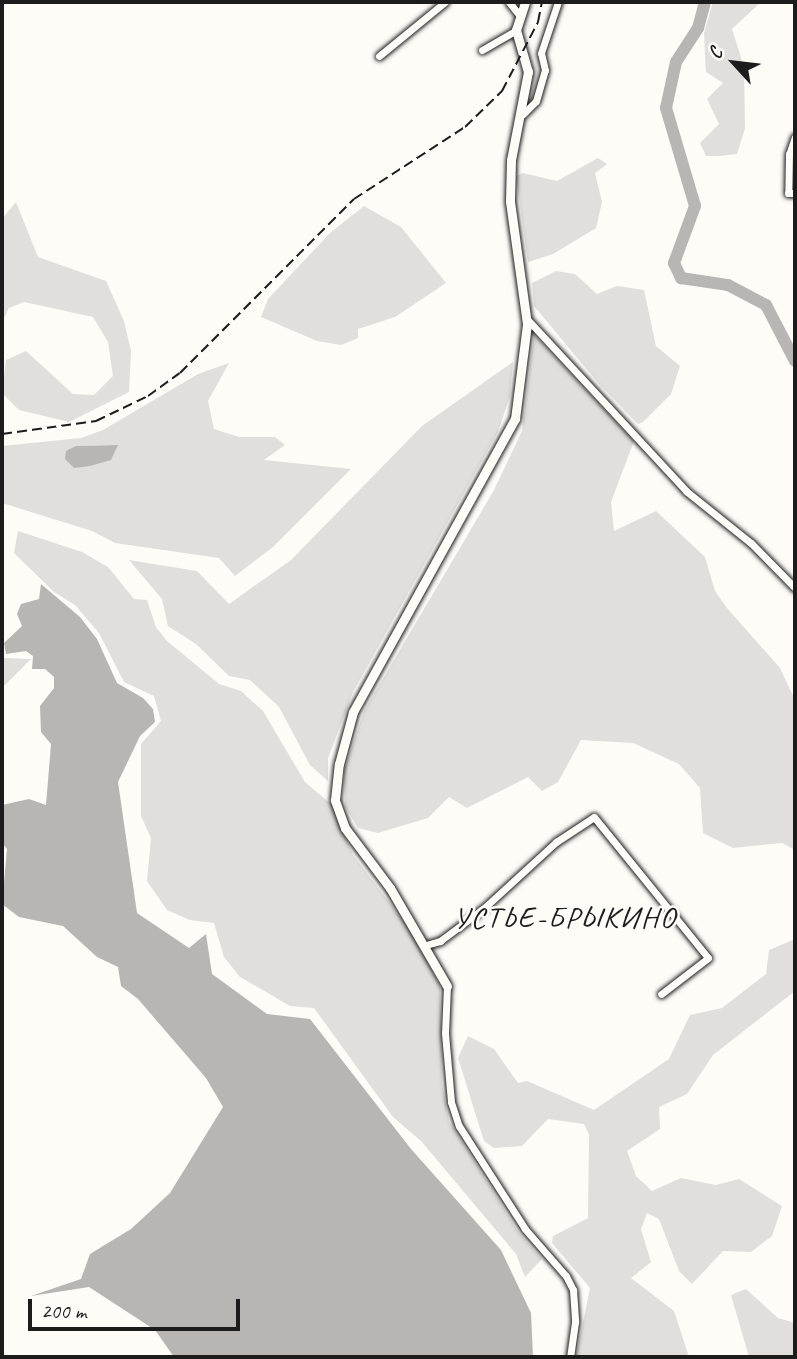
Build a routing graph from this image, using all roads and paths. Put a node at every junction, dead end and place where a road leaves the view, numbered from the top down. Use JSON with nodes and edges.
{"nodes":[{"id":1,"x":445,"y":2,"type":"edge"},
{"id":2,"x":509,"y":2,"type":"edge"},
{"id":3,"x":525,"y":2,"type":"edge"},
{"id":4,"x":558,"y":2,"type":"edge"},
{"id":5,"x":520,"y":16,"type":"junction"},
{"id":6,"x":516,"y":30,"type":"junction"},
{"id":7,"x":482,"y":50,"type":"dead end"},
{"id":8,"x":379,"y":56,"type":"dead end"},
{"id":9,"x":523,"y":114,"type":"junction"},
{"id":10,"x":795,"y":137,"type":"edge"},
{"id":11,"x":792,"y":193,"type":"edge"},
{"id":12,"x":526,"y":317,"type":"junction"},
{"id":13,"x":795,"y":587,"type":"edge"},
{"id":14,"x":426,"y":945,"type":"junction"},
{"id":15,"x":447,"y":986,"type":"joint"},
{"id":16,"x":661,"y":994,"type":"dead end"},
{"id":17,"x":570,"y":1357,"type":"edge"}],
"edges":[{"from":1,"to":8,"type":"street"},
{"from":2,"to":5,"type":"street"},
{"from":3,"to":5,"type":"street"},
{"from":4,"to":9,"type":"street"},
{"from":5,"to":6,"type":"street"},
{"from":6,"to":7,"type":"street"},
{"from":6,"to":9,"type":"street"},
{"from":9,"to":12,"type":"street"},
{"from":10,"to":11,"type":"street"},
{"from":12,"to":13,"type":"street"},
{"from":12,"to":14,"type":"street"},
{"from":14,"to":15,"type":"street"},
{"from":14,"to":16,"type":"street"},
{"from":15,"to":17,"type":"street"}]}
